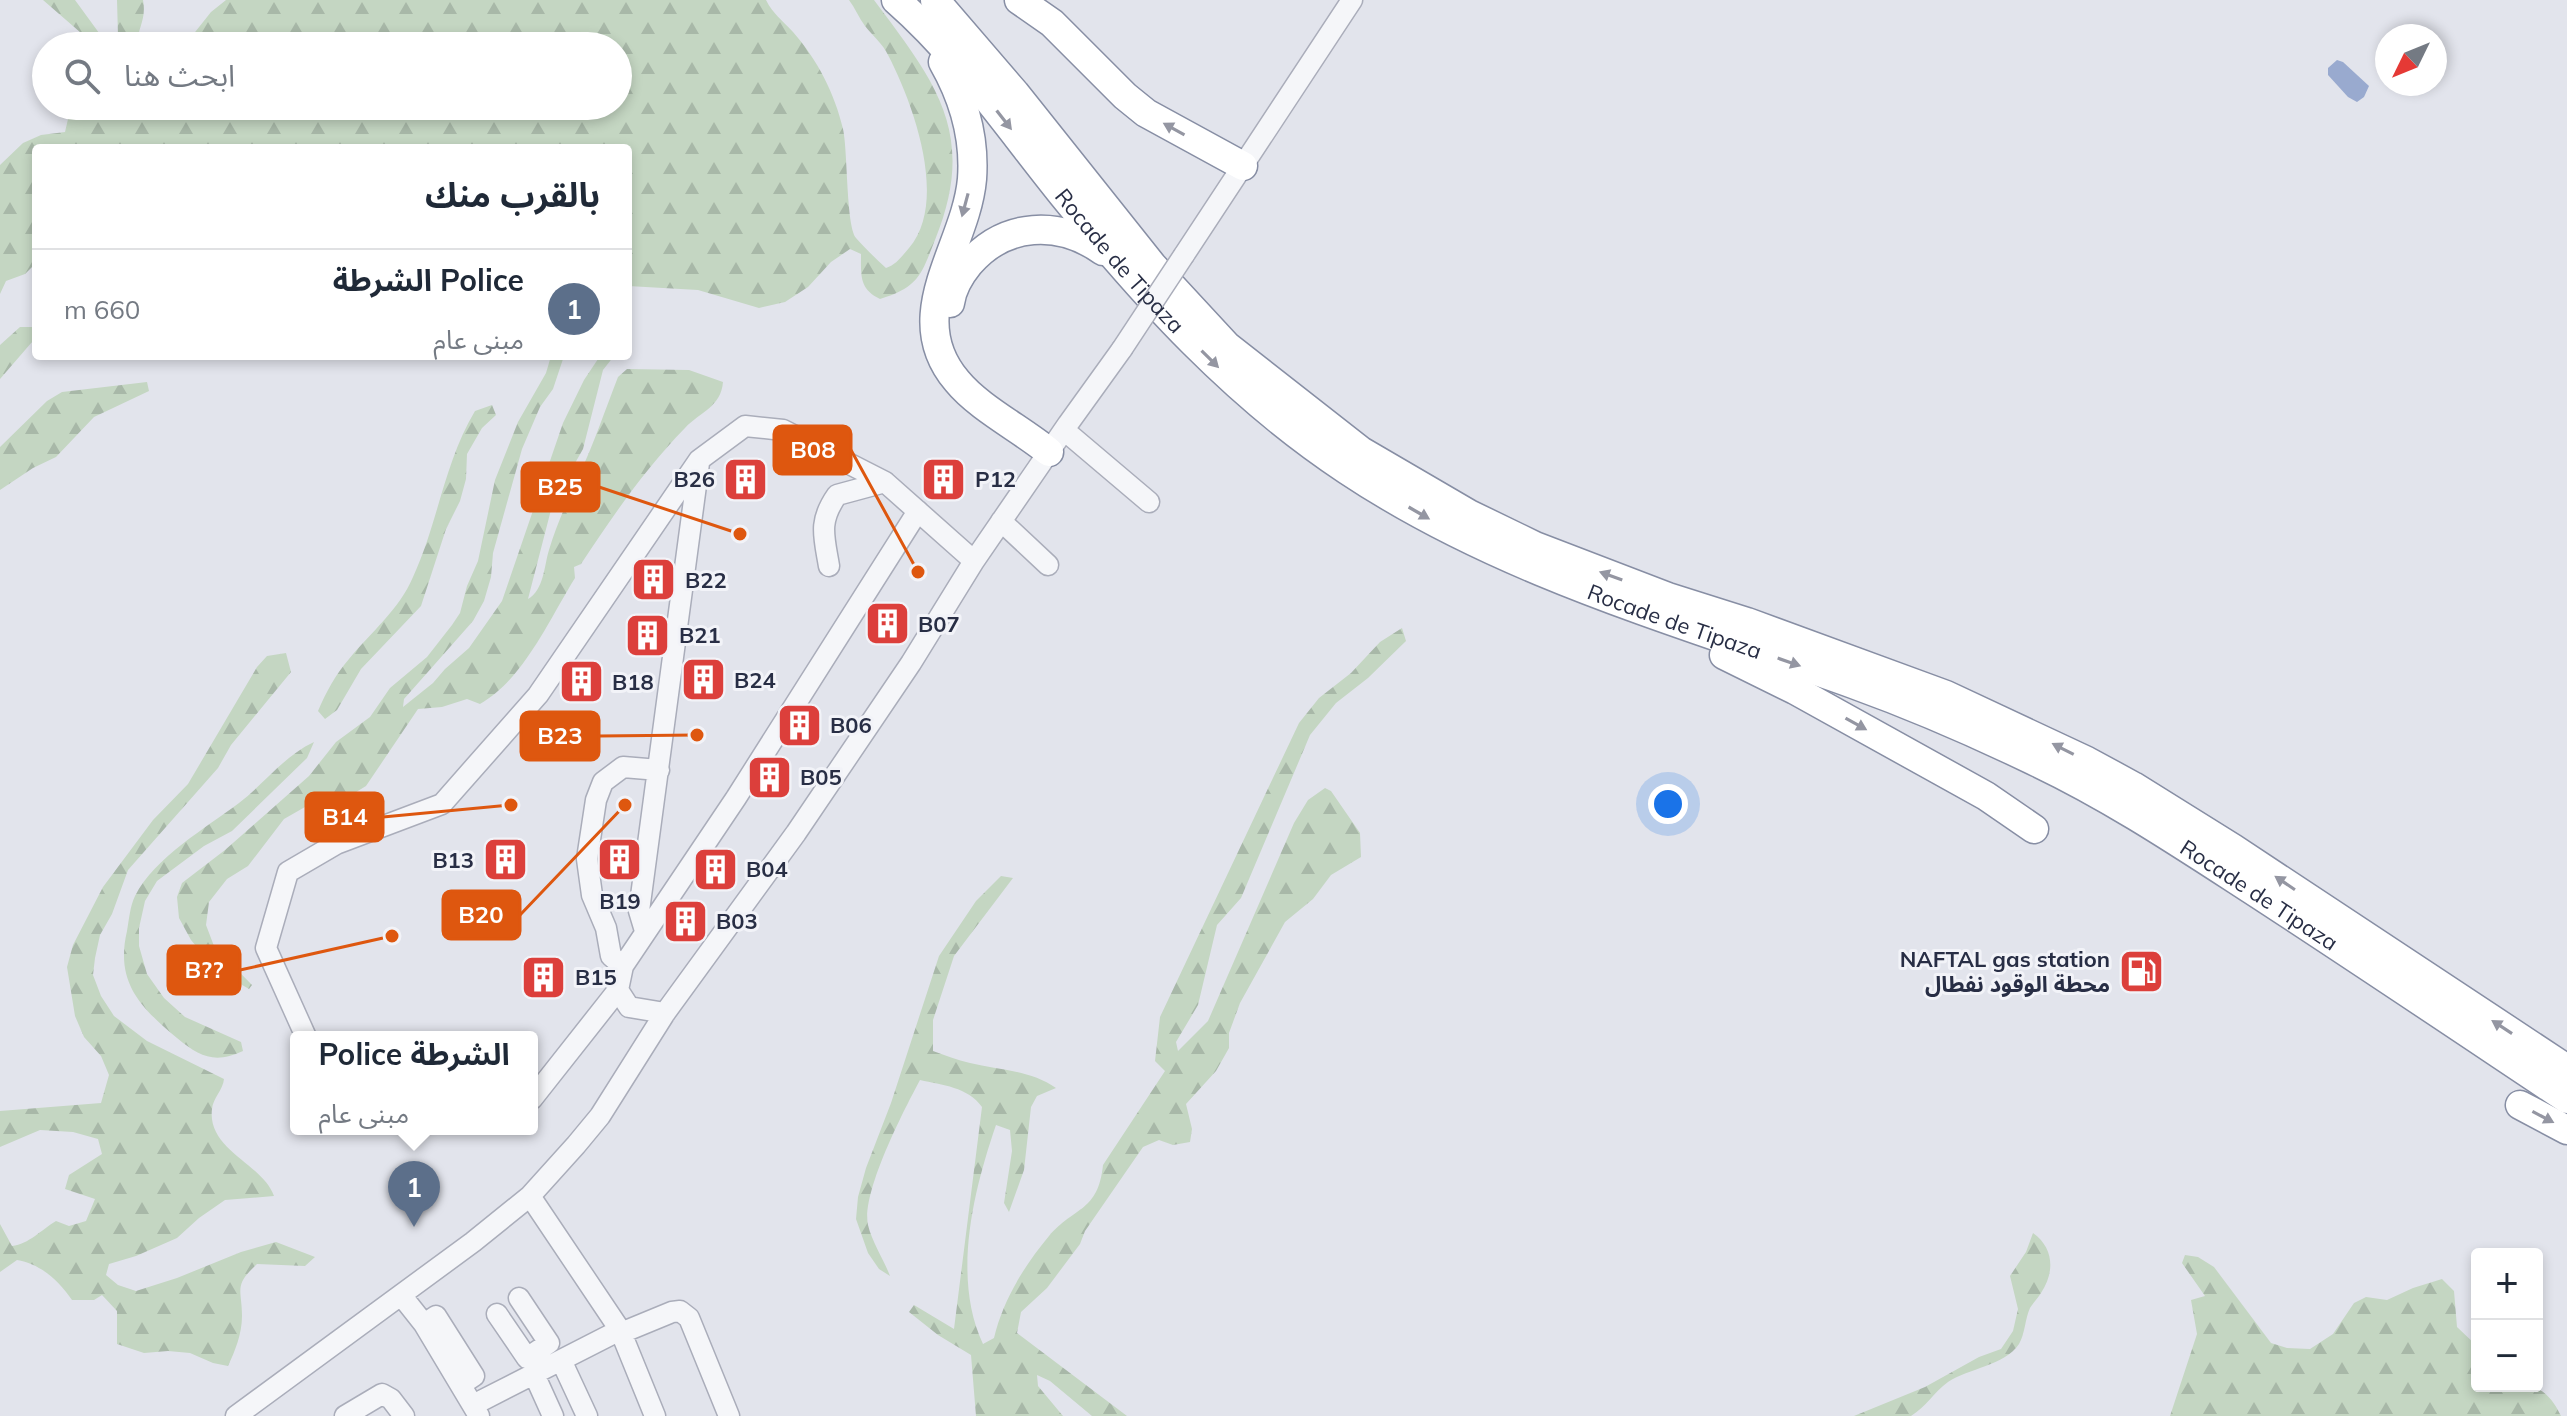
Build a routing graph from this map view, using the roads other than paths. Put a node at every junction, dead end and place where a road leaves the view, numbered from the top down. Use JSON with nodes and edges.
{"nodes":[{"id":1,"x":935,"y":0,"type":"edge"},
{"id":2,"x":1019,"y":0,"type":"edge"},
{"id":3,"x":1352,"y":0,"type":"edge"},
{"id":4,"x":899,"y":3,"type":"edge"},
{"id":5,"x":1243,"y":166,"type":"junction"},
{"id":6,"x":1142,"y":290,"type":"junction"},
{"id":7,"x":1057,"y":440,"type":"junction"},
{"id":8,"x":699,"y":460,"type":"junction"},
{"id":9,"x":885,"y":482,"type":"junction"},
{"id":10,"x":1149,"y":502,"type":"dead end"},
{"id":11,"x":918,"y":511,"type":"junction"},
{"id":12,"x":1001,"y":521,"type":"junction"},
{"id":13,"x":974,"y":561,"type":"junction"},
{"id":14,"x":1048,"y":565,"type":"dead end"},
{"id":15,"x":829,"y":566,"type":"dead end"},
{"id":16,"x":1665,"y":618,"type":"junction"},
{"id":17,"x":659,"y":770,"type":"junction"},
{"id":18,"x":2034,"y":829,"type":"dead end"},
{"id":19,"x":645,"y":931,"type":"junction"},
{"id":20,"x":623,"y":966,"type":"junction"},
{"id":21,"x":618,"y":990,"type":"junction"},
{"id":22,"x":665,"y":1013,"type":"junction"},
{"id":23,"x":303,"y":1031,"type":"edge"},
{"id":24,"x":2567,"y":1069,"type":"edge"},
{"id":25,"x":538,"y":1091,"type":"edge"},
{"id":26,"x":2567,"y":1099,"type":"edge"},
{"id":27,"x":2520,"y":1105,"type":"dead end"},
{"id":28,"x":2567,"y":1130,"type":"edge"},
{"id":29,"x":530,"y":1196,"type":"junction"},
{"id":30,"x":401,"y":1295,"type":"junction"},
{"id":31,"x":519,"y":1298,"type":"dead end"},
{"id":32,"x":497,"y":1314,"type":"dead end"},
{"id":33,"x":620,"y":1331,"type":"junction"},
{"id":34,"x":632,"y":1360,"type":"junction"},
{"id":35,"x":545,"y":1362,"type":"junction"},
{"id":36,"x":575,"y":1390,"type":"junction"},
{"id":37,"x":472,"y":1411,"type":"edge"},
{"id":38,"x":236,"y":1416,"type":"edge"},
{"id":39,"x":345,"y":1416,"type":"edge"},
{"id":40,"x":404,"y":1416,"type":"edge"},
{"id":41,"x":553,"y":1416,"type":"edge"},
{"id":42,"x":574,"y":1416,"type":"edge"},
{"id":43,"x":587,"y":1416,"type":"edge"},
{"id":44,"x":643,"y":1416,"type":"edge"},
{"id":45,"x":655,"y":1416,"type":"edge"},
{"id":46,"x":667,"y":1416,"type":"edge"},
{"id":47,"x":729,"y":1416,"type":"edge"}],
"edges":[{"from":24,"to":1,"type":"highway","name":"Rocade de Tipaza","one_way":true},
{"from":5,"to":2,"type":"highway","one_way":true},
{"from":3,"to":5,"type":"street"},
{"from":4,"to":6,"type":"highway","name":"Rocade de Tipaza","one_way":true},
{"from":4,"to":7,"type":"highway","one_way":true},
{"from":5,"to":7,"type":"street","bridge":true},
{"from":6,"to":7,"type":"highway"},
{"from":6,"to":16,"type":"highway","name":"Rocade de Tipaza","one_way":true},
{"from":7,"to":10,"type":"street"},
{"from":7,"to":12,"type":"street"},
{"from":8,"to":9,"type":"street"},
{"from":8,"to":17,"type":"street"},
{"from":8,"to":23,"type":"street"},
{"from":9,"to":11,"type":"street"},
{"from":9,"to":15,"type":"street"},
{"from":11,"to":13,"type":"street"},
{"from":11,"to":19,"type":"street"},
{"from":12,"to":13,"type":"street"},
{"from":12,"to":14,"type":"street"},
{"from":13,"to":22,"type":"street"},
{"from":16,"to":18,"type":"highway","one_way":true},
{"from":16,"to":26,"type":"highway","name":"Rocade de Tipaza","one_way":true},
{"from":17,"to":19,"type":"street"},
{"from":17,"to":20,"type":"street"},
{"from":19,"to":20,"type":"street"},
{"from":20,"to":21,"type":"street"},
{"from":21,"to":22,"type":"street"},
{"from":21,"to":25,"type":"street"},
{"from":22,"to":29,"type":"street"},
{"from":27,"to":28,"type":"highway","one_way":true},
{"from":29,"to":30,"type":"street"},
{"from":29,"to":33,"type":"street"},
{"from":30,"to":37,"type":"street"},
{"from":30,"to":38,"type":"street"},
{"from":31,"to":35,"type":"street"},
{"from":32,"to":35,"type":"street"},
{"from":33,"to":34,"type":"street"},
{"from":33,"to":35,"type":"street"},
{"from":33,"to":47,"type":"street"},
{"from":34,"to":44,"type":"street"},
{"from":34,"to":45,"type":"street"},
{"from":34,"to":46,"type":"street"},
{"from":35,"to":36,"type":"street"},
{"from":35,"to":37,"type":"street"},
{"from":35,"to":41,"type":"street"},
{"from":36,"to":42,"type":"street"},
{"from":36,"to":43,"type":"street"},
{"from":39,"to":40,"type":"street"}]}
